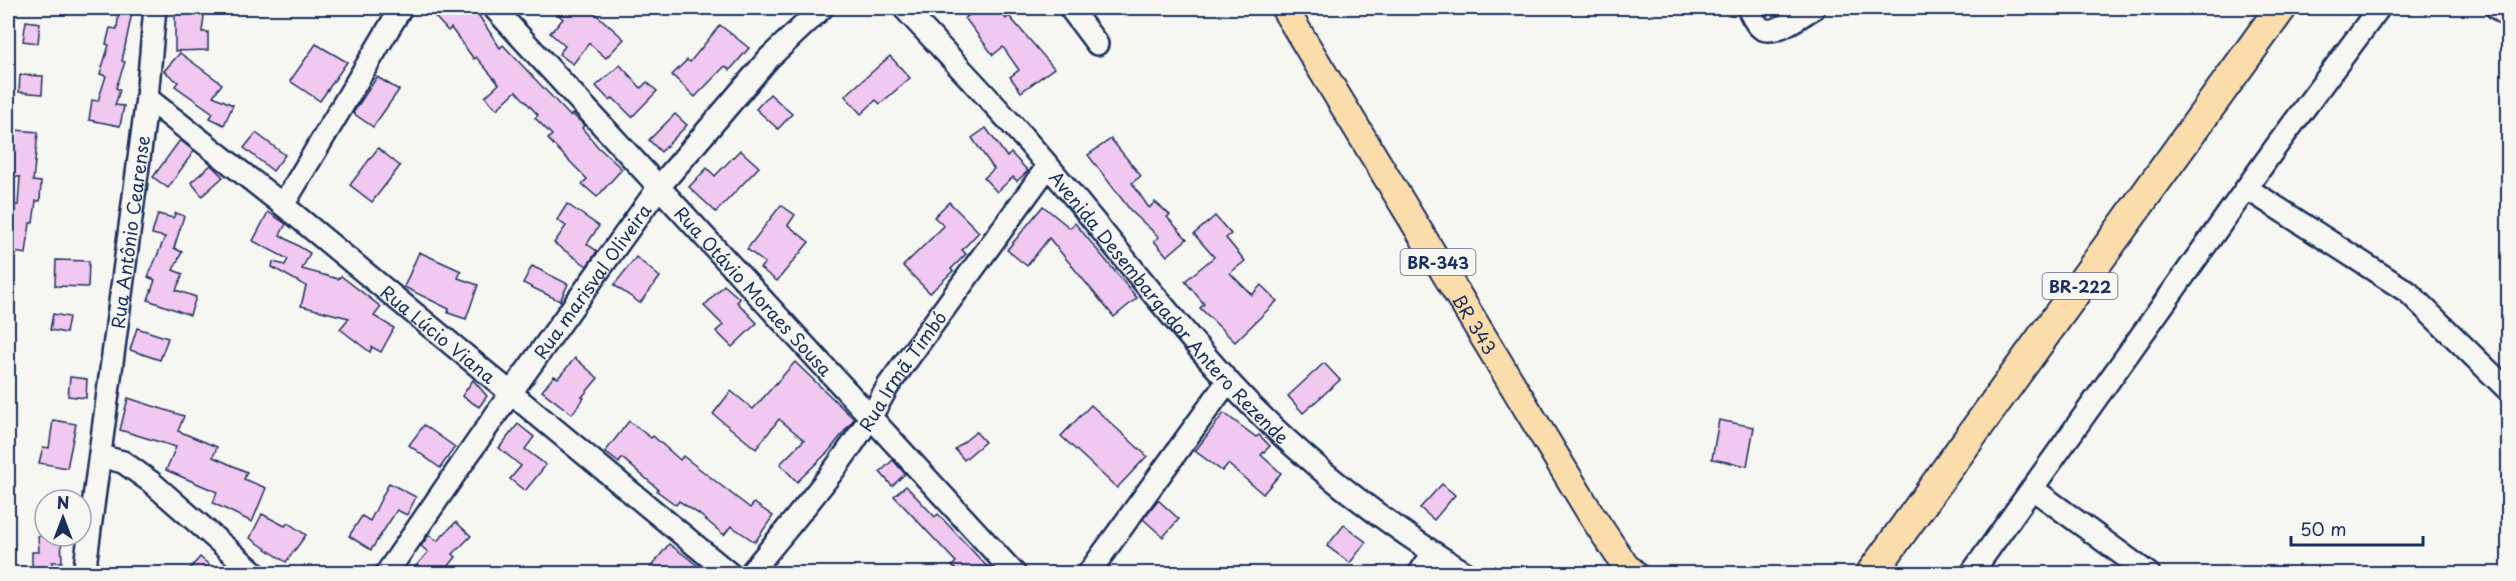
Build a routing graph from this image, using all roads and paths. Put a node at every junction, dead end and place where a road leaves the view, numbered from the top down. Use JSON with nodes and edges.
{"nodes":[{"id":1,"x":155,"y":8,"type":"edge"},
{"id":2,"x":401,"y":8,"type":"edge"},
{"id":3,"x":494,"y":8,"type":"edge"},
{"id":4,"x":822,"y":8,"type":"edge"},
{"id":5,"x":904,"y":8,"type":"edge"},
{"id":6,"x":1070,"y":8,"type":"edge"},
{"id":7,"x":1284,"y":8,"type":"edge"},
{"id":8,"x":1748,"y":8,"type":"edge"},
{"id":9,"x":1814,"y":8,"type":"edge"},
{"id":10,"x":2281,"y":8,"type":"edge"},
{"id":11,"x":2379,"y":8,"type":"edge"},
{"id":12,"x":2497,"y":8,"type":"edge"},
{"id":13,"x":2508,"y":16,"type":"edge"},
{"id":14,"x":1097,"y":44,"type":"dead end"},
{"id":15,"x":147,"y":98,"type":"junction"},
{"id":16,"x":1048,"y":166,"type":"junction"},
{"id":17,"x":659,"y":187,"type":"junction"},
{"id":18,"x":2252,"y":191,"type":"dead end"},
{"id":19,"x":283,"y":205,"type":"junction"},
{"id":20,"x":1228,"y":381,"type":"junction"},
{"id":21,"x":2508,"y":390,"type":"edge"},
{"id":22,"x":510,"y":394,"type":"junction"},
{"id":23,"x":872,"y":418,"type":"junction"},
{"id":24,"x":100,"y":456,"type":"junction"},
{"id":25,"x":2033,"y":489,"type":"junction"},
{"id":26,"x":1433,"y":553,"type":"junction"},
{"id":27,"x":1874,"y":570,"type":"edge"},
{"id":28,"x":84,"y":573,"type":"edge"},
{"id":29,"x":256,"y":573,"type":"edge"},
{"id":30,"x":386,"y":573,"type":"edge"},
{"id":31,"x":729,"y":573,"type":"edge"},
{"id":32,"x":750,"y":573,"type":"edge"},
{"id":33,"x":1015,"y":573,"type":"edge"},
{"id":34,"x":1089,"y":573,"type":"edge"},
{"id":35,"x":1419,"y":573,"type":"edge"},
{"id":36,"x":1467,"y":573,"type":"edge"},
{"id":37,"x":1628,"y":573,"type":"edge"},
{"id":38,"x":1971,"y":573,"type":"edge"},
{"id":39,"x":2149,"y":573,"type":"edge"}],
"edges":[{"from":1,"to":15,"type":"street","name":"Rua Antônio Cearense"},
{"from":2,"to":19,"type":"street"},
{"from":3,"to":17,"type":"street","name":"Rua Otávio Moraes Sousa"},
{"from":4,"to":17,"type":"street","name":"Rua marisval Oliveira"},
{"from":5,"to":16,"type":"street","name":"Avenida Desembargador Antero Rezende"},
{"from":6,"to":14,"type":"street"},
{"from":7,"to":37,"type":"main road","name":"BR 343","number":"BR-343"},
{"from":8,"to":9,"type":"street"},
{"from":10,"to":27,"type":"highway","number":"BR-222"},
{"from":11,"to":25,"type":"street"},
{"from":12,"to":13,"type":"street"},
{"from":15,"to":19,"type":"street","name":"Rua Lúcio Viana"},
{"from":15,"to":24,"type":"street","name":"Rua Antônio Cearense"},
{"from":16,"to":20,"type":"street","name":"Avenida Desembargador Antero Rezende"},
{"from":16,"to":23,"type":"street","name":"Rua Irmã Timbó"},
{"from":17,"to":22,"type":"street","name":"Rua marisval Oliveira"},
{"from":17,"to":23,"type":"street","name":"Rua Otávio Moraes Sousa"},
{"from":18,"to":21,"type":"street"},
{"from":19,"to":22,"type":"street","name":"Rua Lúcio Viana"},
{"from":20,"to":26,"type":"street","name":"Avenida Desembargador Antero Rezende"},
{"from":20,"to":34,"type":"street"},
{"from":22,"to":30,"type":"street","name":"Rua marisval Oliveira"},
{"from":22,"to":31,"type":"street","name":"Rua Lúcio Viana"},
{"from":23,"to":32,"type":"street","name":"Rua Irmã Timbó"},
{"from":23,"to":33,"type":"street","name":"Rua Otávio Moraes Sousa"},
{"from":24,"to":28,"type":"street","name":"Rua Antônio Cearense"},
{"from":24,"to":29,"type":"street"},
{"from":25,"to":38,"type":"street"},
{"from":25,"to":39,"type":"street"},
{"from":26,"to":35,"type":"street"},
{"from":26,"to":36,"type":"street","name":"Avenida Desembargador Antero Rezende"}]}
